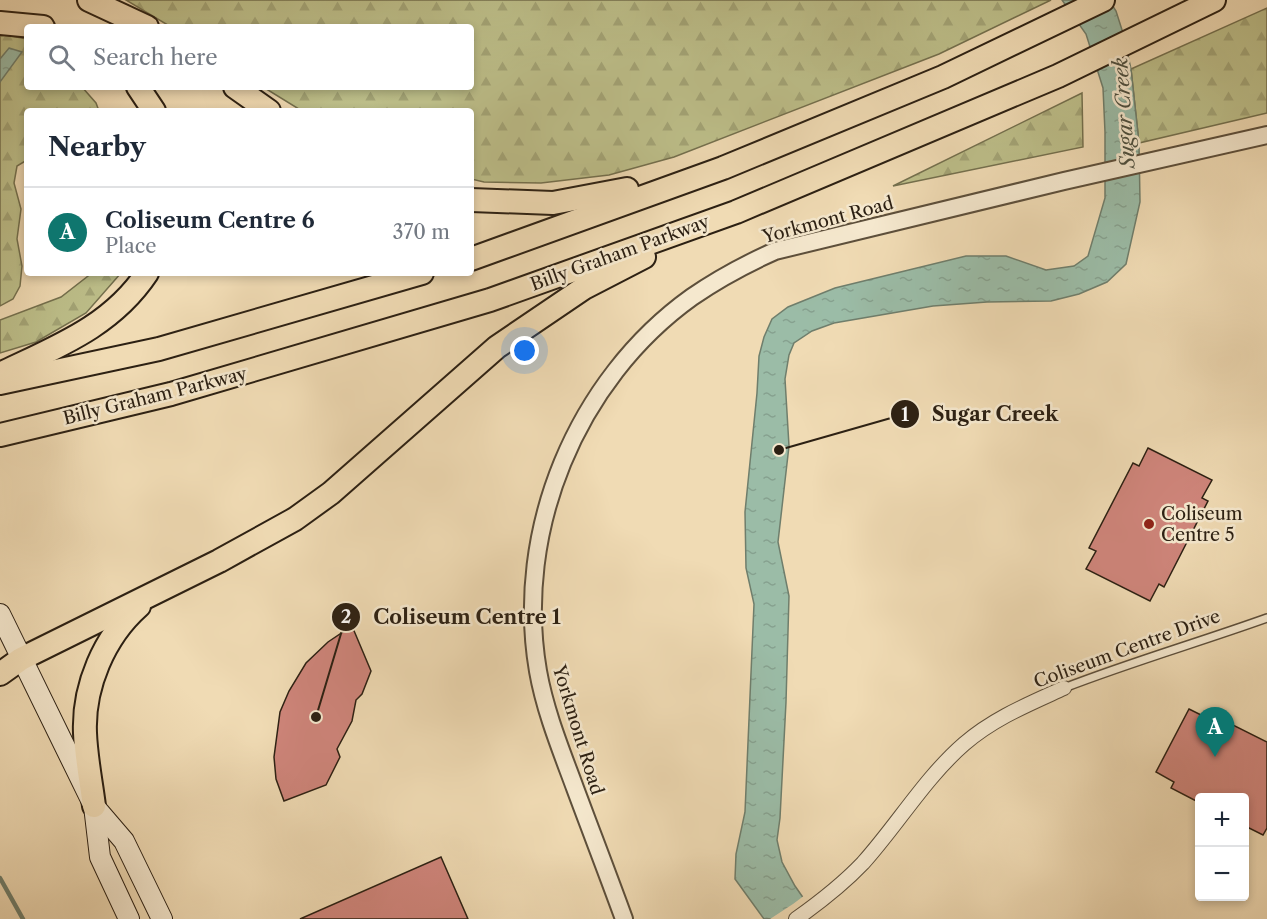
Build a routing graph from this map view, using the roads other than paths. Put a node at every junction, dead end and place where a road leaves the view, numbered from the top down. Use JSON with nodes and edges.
{"nodes":[{"id":1,"x":89,"y":0,"type":"edge"},
{"id":2,"x":1103,"y":0,"type":"edge"},
{"id":3,"x":1214,"y":0,"type":"edge"},
{"id":4,"x":0,"y":23,"type":"edge"},
{"id":5,"x":141,"y":24,"type":"edge"},
{"id":6,"x":24,"y":25,"type":"edge"},
{"id":7,"x":140,"y":90,"type":"edge"},
{"id":8,"x":239,"y":90,"type":"edge"},
{"id":9,"x":152,"y":108,"type":"edge"},
{"id":10,"x":265,"y":108,"type":"edge"},
{"id":11,"x":1267,"y":135,"type":"edge"},
{"id":12,"x":723,"y":168,"type":"junction"},
{"id":13,"x":474,"y":200,"type":"edge"},
{"id":14,"x":736,"y":212,"type":"junction"},
{"id":15,"x":474,"y":258,"type":"edge"},
{"id":16,"x":145,"y":276,"type":"edge"},
{"id":17,"x":412,"y":276,"type":"edge"},
{"id":18,"x":0,"y":374,"type":"edge"},
{"id":19,"x":0,"y":383,"type":"edge"},
{"id":20,"x":0,"y":435,"type":"edge"},
{"id":21,"x":151,"y":596,"type":"junction"},
{"id":22,"x":0,"y":614,"type":"edge"},
{"id":23,"x":1267,"y":618,"type":"edge"},
{"id":24,"x":21,"y":659,"type":"junction"},
{"id":25,"x":0,"y":674,"type":"edge"},
{"id":26,"x":1065,"y":688,"type":"joint"},
{"id":27,"x":94,"y":806,"type":"junction"},
{"id":28,"x":129,"y":919,"type":"edge"},
{"id":29,"x":162,"y":919,"type":"edge"},
{"id":30,"x":624,"y":919,"type":"edge"},
{"id":31,"x":796,"y":919,"type":"edge"}],
"edges":[{"from":1,"to":5,"type":"highway"},
{"from":2,"to":12,"type":"highway"},
{"from":3,"to":14,"type":"highway","name":"Billy Graham Parkway"},
{"from":4,"to":6,"type":"highway"},
{"from":7,"to":9,"type":"highway"},
{"from":8,"to":10,"type":"highway"},
{"from":11,"to":30,"type":"street","name":"Yorkmont Road"},
{"from":12,"to":13,"type":"highway"},
{"from":12,"to":15,"type":"highway"},
{"from":14,"to":20,"type":"highway","name":"Billy Graham Parkway"},
{"from":14,"to":21,"type":"highway"},
{"from":16,"to":18,"type":"highway"},
{"from":17,"to":19,"type":"highway"},
{"from":21,"to":24,"type":"highway"},
{"from":21,"to":27,"type":"highway"},
{"from":22,"to":24,"type":"main road"},
{"from":23,"to":26,"type":"lane","name":"Coliseum Centre Drive"},
{"from":24,"to":25,"type":"highway"},
{"from":24,"to":27,"type":"main road"},
{"from":26,"to":31,"type":"street","name":"Coliseum Centre Drive"},
{"from":27,"to":28,"type":"main road"},
{"from":27,"to":29,"type":"main road"}]}
